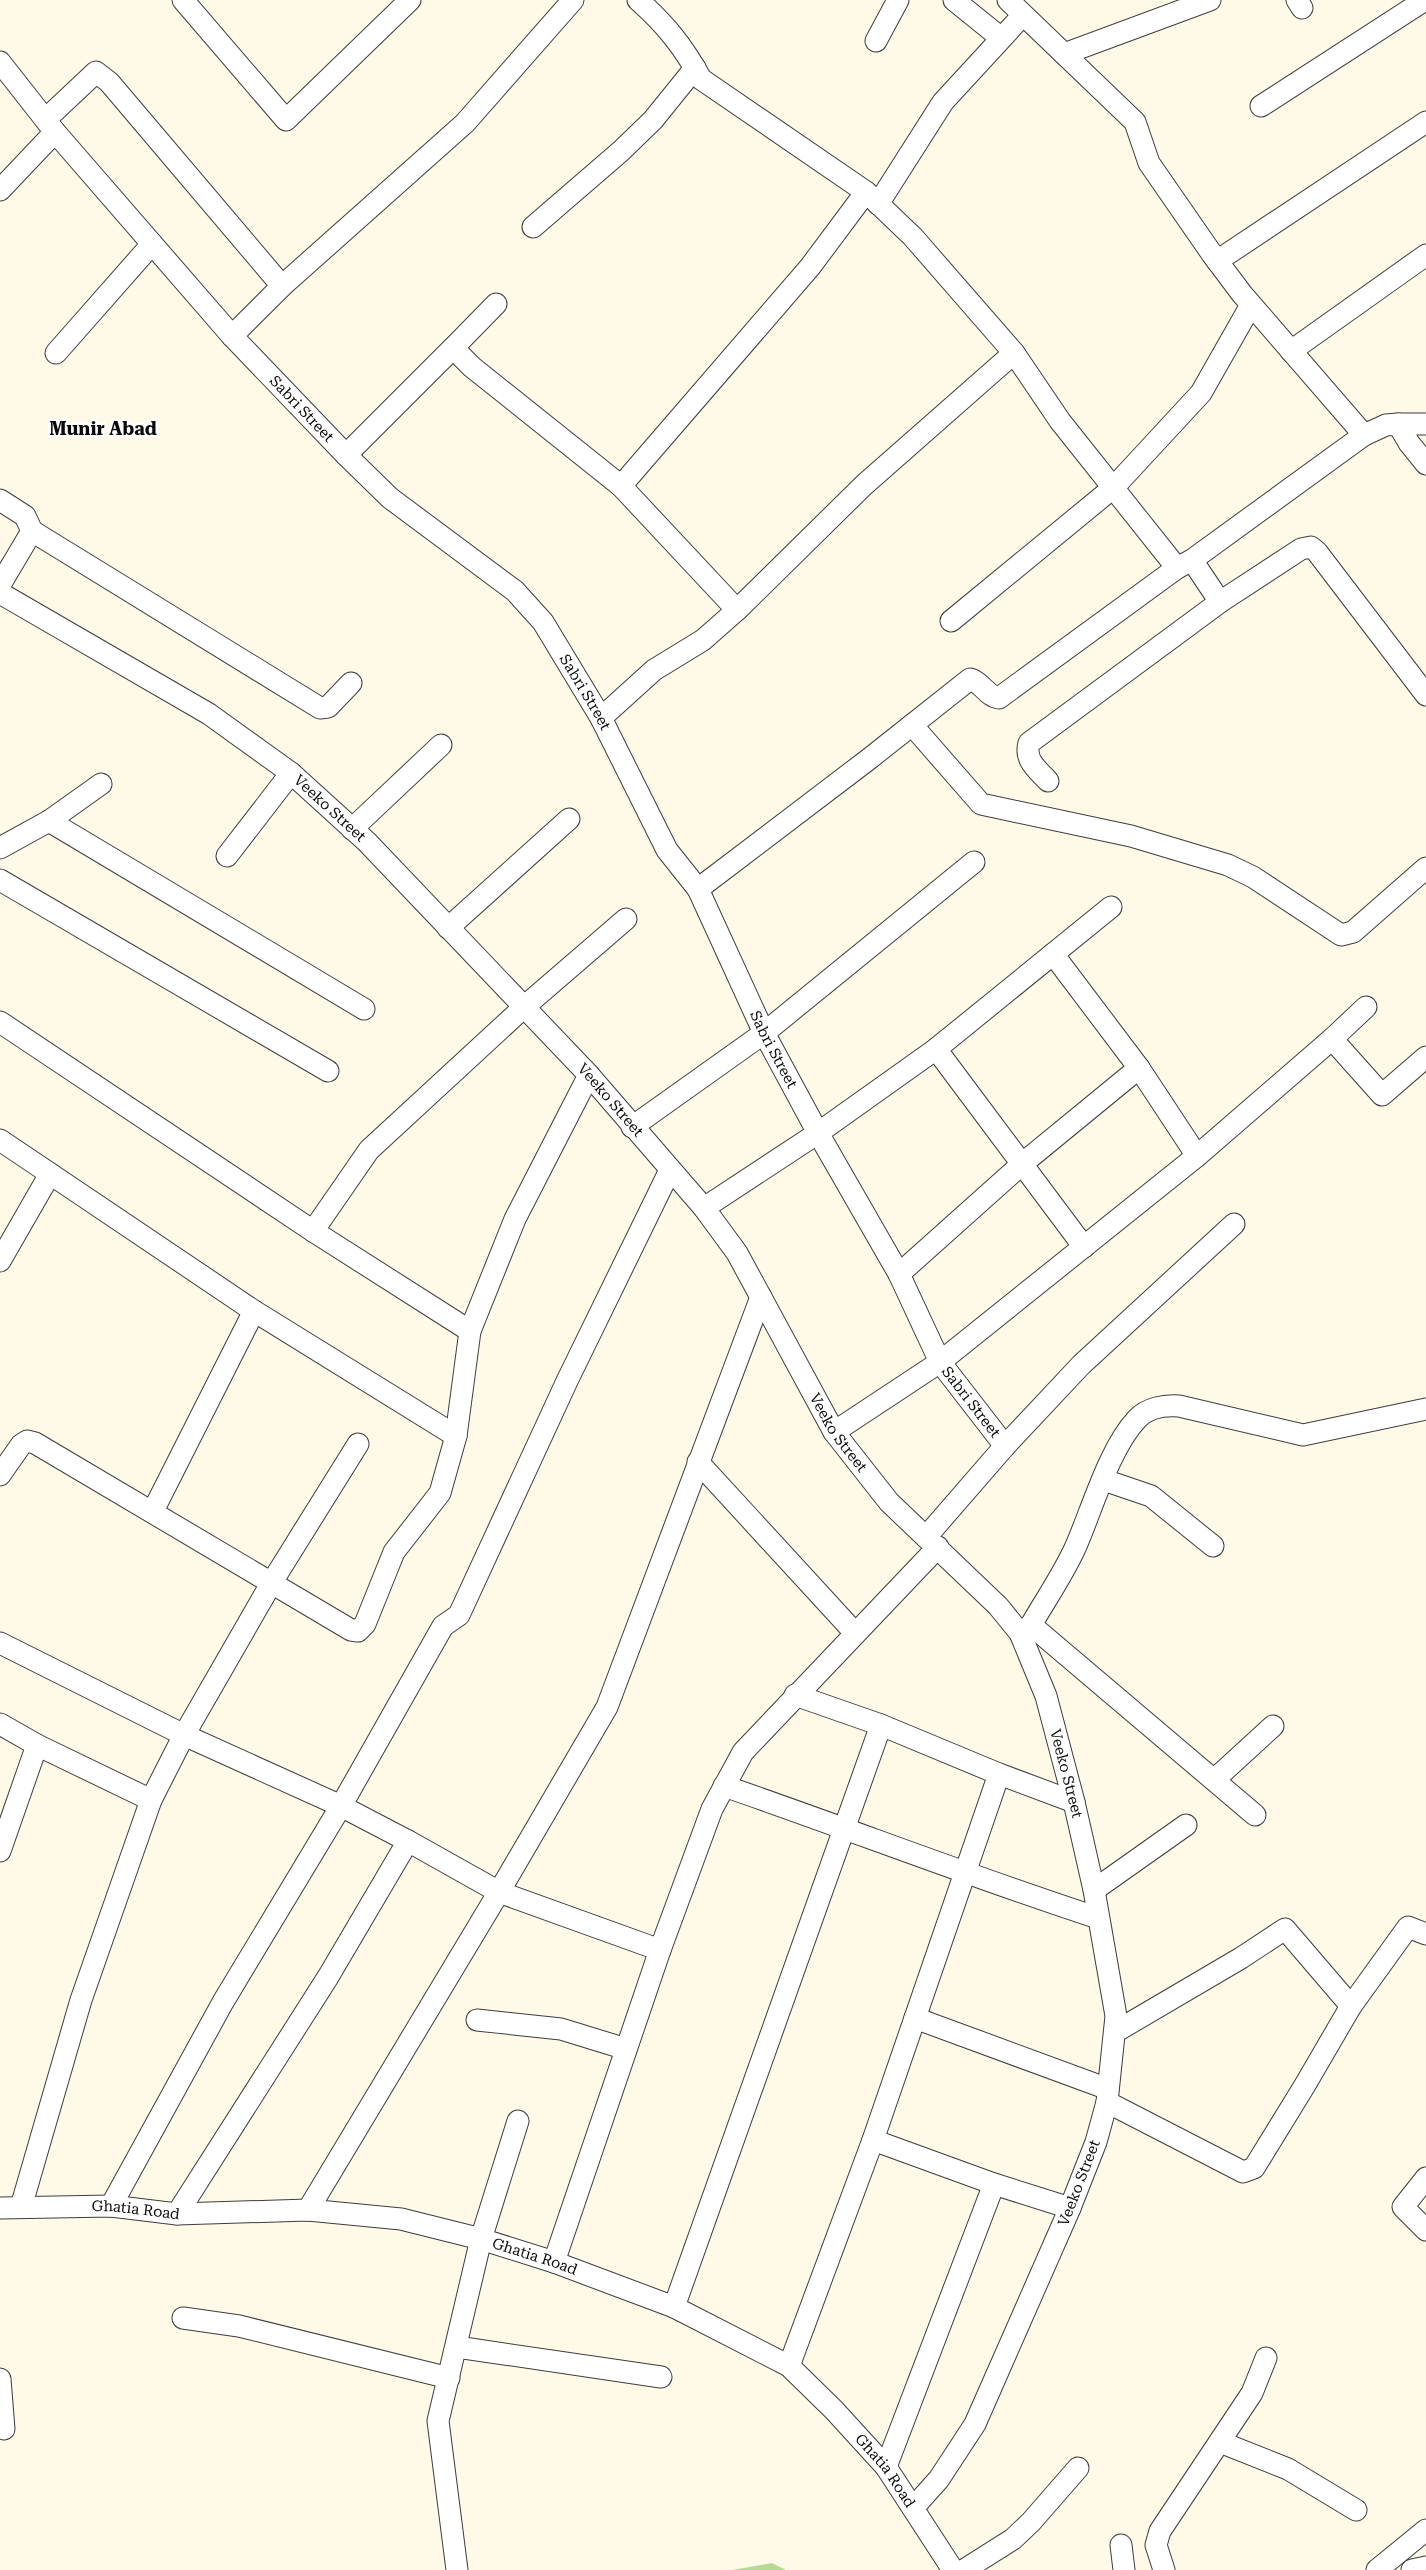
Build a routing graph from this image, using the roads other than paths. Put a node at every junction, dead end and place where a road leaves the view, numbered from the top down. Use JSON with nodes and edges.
{"nodes":[{"id":1,"x":183,"y":0,"type":"edge"},
{"id":2,"x":573,"y":0,"type":"edge"},
{"id":3,"x":638,"y":0,"type":"edge"},
{"id":4,"x":898,"y":0,"type":"edge"},
{"id":5,"x":954,"y":0,"type":"edge"},
{"id":6,"x":1008,"y":0,"type":"edge"},
{"id":7,"x":1210,"y":0,"type":"edge"},
{"id":8,"x":1425,"y":0,"type":"edge"},
{"id":9,"x":404,"y":2,"type":"edge"},
{"id":10,"x":1023,"y":15,"type":"junction"},
{"id":11,"x":1001,"y":38,"type":"junction"},
{"id":12,"x":876,"y":41,"type":"dead end"},
{"id":13,"x":1064,"y":54,"type":"junction"},
{"id":14,"x":0,"y":62,"type":"edge"},
{"id":15,"x":695,"y":68,"type":"junction"},
{"id":16,"x":1261,"y":106,"type":"dead end"},
{"id":17,"x":1426,"y":122,"type":"edge"},
{"id":18,"x":50,"y":125,"type":"junction"},
{"id":19,"x":0,"y":190,"type":"edge"},
{"id":20,"x":872,"y":198,"type":"junction"},
{"id":21,"x":533,"y":227,"type":"dead end"},
{"id":22,"x":152,"y":244,"type":"junction"},
{"id":23,"x":1426,"y":254,"type":"edge"},
{"id":24,"x":1217,"y":261,"type":"junction"},
{"id":25,"x":282,"y":286,"type":"junction"},
{"id":26,"x":496,"y":304,"type":"dead end"},
{"id":27,"x":1251,"y":305,"type":"junction"},
{"id":28,"x":232,"y":336,"type":"junction"},
{"id":29,"x":453,"y":348,"type":"junction"},
{"id":30,"x":1291,"y":351,"type":"junction"},
{"id":31,"x":56,"y":352,"type":"dead end"},
{"id":32,"x":1014,"y":353,"type":"junction"},
{"id":33,"x":1398,"y":424,"type":"junction"},
{"id":34,"x":1426,"y":424,"type":"edge"},
{"id":35,"x":1364,"y":435,"type":"junction"},
{"id":36,"x":346,"y":455,"type":"junction"},
{"id":37,"x":1426,"y":464,"type":"edge"},
{"id":38,"x":621,"y":486,"type":"junction"},
{"id":39,"x":1114,"y":487,"type":"junction"},
{"id":40,"x":0,"y":500,"type":"edge"},
{"id":41,"x":32,"y":531,"type":"junction"},
{"id":42,"x":1184,"y":564,"type":"junction"},
{"id":43,"x":0,"y":585,"type":"edge"},
{"id":44,"x":0,"y":593,"type":"edge"},
{"id":45,"x":1220,"y":602,"type":"junction"},
{"id":46,"x":737,"y":610,"type":"junction"},
{"id":47,"x":951,"y":621,"type":"dead end"},
{"id":48,"x":351,"y":683,"type":"dead end"},
{"id":49,"x":1426,"y":695,"type":"edge"},
{"id":50,"x":602,"y":718,"type":"junction"},
{"id":51,"x":912,"y":726,"type":"junction"},
{"id":52,"x":441,"y":745,"type":"dead end"},
{"id":53,"x":291,"y":774,"type":"junction"},
{"id":54,"x":1048,"y":782,"type":"dead end"},
{"id":55,"x":101,"y":784,"type":"dead end"},
{"id":56,"x":569,"y":820,"type":"dead end"},
{"id":57,"x":49,"y":821,"type":"junction"},
{"id":58,"x":352,"y":829,"type":"junction"},
{"id":59,"x":0,"y":848,"type":"edge"},
{"id":60,"x":227,"y":856,"type":"dead end"},
{"id":61,"x":974,"y":862,"type":"dead end"},
{"id":62,"x":1426,"y":868,"type":"edge"},
{"id":63,"x":0,"y":880,"type":"edge"},
{"id":64,"x":698,"y":889,"type":"junction"},
{"id":65,"x":1111,"y":907,"type":"dead end"},
{"id":66,"x":626,"y":919,"type":"dead end"},
{"id":67,"x":448,"y":928,"type":"junction"},
{"id":68,"x":1053,"y":954,"type":"junction"},
{"id":69,"x":524,"y":1007,"type":"junction"},
{"id":70,"x":1366,"y":1007,"type":"dead end"},
{"id":71,"x":364,"y":1009,"type":"dead end"},
{"id":72,"x":0,"y":1022,"type":"edge"},
{"id":73,"x":764,"y":1033,"type":"junction"},
{"id":74,"x":1332,"y":1038,"type":"junction"},
{"id":75,"x":936,"y":1049,"type":"junction"},
{"id":76,"x":1426,"y":1057,"type":"edge"},
{"id":77,"x":1139,"y":1068,"type":"junction"},
{"id":78,"x":328,"y":1071,"type":"dead end"},
{"id":79,"x":589,"y":1075,"type":"junction"},
{"id":80,"x":632,"y":1127,"type":"junction"},
{"id":81,"x":818,"y":1133,"type":"junction"},
{"id":82,"x":0,"y":1140,"type":"edge"},
{"id":83,"x":1197,"y":1156,"type":"junction"},
{"id":84,"x":1022,"y":1164,"type":"junction"},
{"id":85,"x":670,"y":1170,"type":"junction"},
{"id":86,"x":50,"y":1174,"type":"junction"},
{"id":87,"x":704,"y":1208,"type":"junction"},
{"id":88,"x":1234,"y":1224,"type":"dead end"},
{"id":89,"x":313,"y":1231,"type":"junction"},
{"id":90,"x":1084,"y":1246,"type":"junction"},
{"id":91,"x":0,"y":1261,"type":"edge"},
{"id":92,"x":899,"y":1274,"type":"junction"},
{"id":93,"x":762,"y":1297,"type":"junction"},
{"id":94,"x":254,"y":1311,"type":"junction"},
{"id":95,"x":470,"y":1331,"type":"junction"},
{"id":96,"x":940,"y":1362,"type":"junction"},
{"id":97,"x":1426,"y":1409,"type":"edge"},
{"id":98,"x":834,"y":1432,"type":"junction"},
{"id":99,"x":456,"y":1436,"type":"junction"},
{"id":100,"x":358,"y":1444,"type":"dead end"},
{"id":101,"x":1005,"y":1446,"type":"junction"},
{"id":102,"x":698,"y":1462,"type":"junction"},
{"id":103,"x":0,"y":1475,"type":"edge"},
{"id":104,"x":1104,"y":1480,"type":"junction"},
{"id":105,"x":153,"y":1511,"type":"junction"},
{"id":106,"x":932,"y":1542,"type":"junction"},
{"id":107,"x":1213,"y":1546,"type":"dead end"},
{"id":108,"x":272,"y":1582,"type":"junction"},
{"id":109,"x":1025,"y":1629,"type":"junction"},
{"id":110,"x":855,"y":1633,"type":"junction"},
{"id":111,"x":0,"y":1643,"type":"edge"},
{"id":112,"x":795,"y":1695,"type":"junction"},
{"id":113,"x":0,"y":1724,"type":"edge"},
{"id":114,"x":881,"y":1724,"type":"junction"},
{"id":115,"x":1273,"y":1726,"type":"dead end"},
{"id":116,"x":184,"y":1735,"type":"junction"},
{"id":117,"x":37,"y":1745,"type":"junction"},
{"id":118,"x":999,"y":1774,"type":"junction"},
{"id":119,"x":1214,"y":1780,"type":"junction"},
{"id":120,"x":724,"y":1786,"type":"junction"},
{"id":121,"x":151,"y":1800,"type":"junction"},
{"id":122,"x":1074,"y":1802,"type":"junction"},
{"id":123,"x":341,"y":1806,"type":"junction"},
{"id":124,"x":1256,"y":1814,"type":"dead end"},
{"id":125,"x":1186,"y":1825,"type":"dead end"},
{"id":126,"x":844,"y":1828,"type":"junction"},
{"id":127,"x":408,"y":1841,"type":"junction"},
{"id":128,"x":0,"y":1851,"type":"edge"},
{"id":129,"x":965,"y":1874,"type":"junction"},
{"id":130,"x":1094,"y":1890,"type":"junction"},
{"id":131,"x":499,"y":1892,"type":"junction"},
{"id":132,"x":1098,"y":1918,"type":"junction"},
{"id":133,"x":1426,"y":1934,"type":"edge"},
{"id":134,"x":660,"y":1950,"type":"junction"},
{"id":135,"x":1351,"y":2006,"type":"junction"},
{"id":136,"x":915,"y":2018,"type":"junction"},
{"id":137,"x":477,"y":2020,"type":"dead end"},
{"id":138,"x":1115,"y":2032,"type":"junction"},
{"id":139,"x":626,"y":2049,"type":"junction"},
{"id":140,"x":1108,"y":2095,"type":"junction"},
{"id":141,"x":518,"y":2122,"type":"dead end"},
{"id":142,"x":873,"y":2140,"type":"junction"},
{"id":143,"x":1426,"y":2178,"type":"edge"},
{"id":144,"x":994,"y":2184,"type":"junction"},
{"id":145,"x":111,"y":2206,"type":"junction"},
{"id":146,"x":21,"y":2207,"type":"junction"},
{"id":147,"x":0,"y":2208,"type":"edge"},
{"id":148,"x":1070,"y":2208,"type":"junction"},
{"id":149,"x":308,"y":2210,"type":"junction"},
{"id":150,"x":177,"y":2214,"type":"junction"},
{"id":151,"x":1426,"y":2230,"type":"edge"},
{"id":152,"x":481,"y":2239,"type":"junction"},
{"id":153,"x":554,"y":2262,"type":"junction"},
{"id":154,"x":674,"y":2307,"type":"junction"},
{"id":155,"x":183,"y":2318,"type":"dead end"},
{"id":156,"x":458,"y":2347,"type":"junction"},
{"id":157,"x":1266,"y":2358,"type":"dead end"},
{"id":158,"x":789,"y":2366,"type":"junction"},
{"id":159,"x":661,"y":2377,"type":"dead end"},
{"id":160,"x":449,"y":2378,"type":"junction"},
{"id":161,"x":0,"y":2379,"type":"edge"},
{"id":162,"x":4,"y":2429,"type":"dead end"},
{"id":163,"x":1220,"y":2442,"type":"junction"},
{"id":164,"x":886,"y":2467,"type":"junction"},
{"id":165,"x":1078,"y":2468,"type":"dead end"},
{"id":166,"x":914,"y":2507,"type":"junction"},
{"id":167,"x":1356,"y":2510,"type":"dead end"},
{"id":168,"x":1426,"y":2530,"type":"edge"},
{"id":169,"x":1121,"y":2544,"type":"dead end"},
{"id":170,"x":1426,"y":2567,"type":"edge"},
{"id":171,"x":457,"y":2570,"type":"edge"},
{"id":172,"x":953,"y":2570,"type":"edge"},
{"id":173,"x":964,"y":2570,"type":"edge"},
{"id":174,"x":1124,"y":2570,"type":"edge"},
{"id":175,"x":1164,"y":2570,"type":"edge"},
{"id":176,"x":1376,"y":2570,"type":"edge"},
{"id":177,"x":1412,"y":2570,"type":"edge"}],
"edges":[{"from":1,"to":9,"type":"street"},
{"from":2,"to":25,"type":"street"},
{"from":3,"to":15,"type":"street"},
{"from":4,"to":12,"type":"street"},
{"from":5,"to":11,"type":"street"},
{"from":6,"to":10,"type":"street"},
{"from":7,"to":13,"type":"street"},
{"from":8,"to":16,"type":"street"},
{"from":10,"to":11,"type":"street"},
{"from":10,"to":13,"type":"street"},
{"from":11,"to":20,"type":"street"},
{"from":13,"to":24,"type":"street"},
{"from":14,"to":18,"type":"street","name":"Sabri Street"},
{"from":15,"to":20,"type":"street"},
{"from":15,"to":21,"type":"street"},
{"from":17,"to":24,"type":"street"},
{"from":18,"to":19,"type":"street"},
{"from":18,"to":22,"type":"street","name":"Sabri Street"},
{"from":18,"to":25,"type":"street"},
{"from":20,"to":32,"type":"street"},
{"from":20,"to":38,"type":"street"},
{"from":22,"to":28,"type":"street","name":"Sabri Street"},
{"from":22,"to":31,"type":"street"},
{"from":23,"to":30,"type":"street"},
{"from":24,"to":27,"type":"street"},
{"from":25,"to":28,"type":"street"},
{"from":26,"to":29,"type":"street"},
{"from":27,"to":30,"type":"street"},
{"from":27,"to":39,"type":"street"},
{"from":28,"to":36,"type":"street","name":"Sabri Street"},
{"from":29,"to":36,"type":"street"},
{"from":29,"to":38,"type":"street"},
{"from":30,"to":35,"type":"street"},
{"from":32,"to":39,"type":"street"},
{"from":32,"to":46,"type":"street"},
{"from":33,"to":34,"type":"street"},
{"from":33,"to":35,"type":"street"},
{"from":33,"to":37,"type":"street"},
{"from":35,"to":42,"type":"street"},
{"from":36,"to":50,"type":"street","name":"Sabri Street"},
{"from":38,"to":46,"type":"street"},
{"from":39,"to":42,"type":"street"},
{"from":39,"to":47,"type":"street"},
{"from":40,"to":41,"type":"street"},
{"from":41,"to":43,"type":"street"},
{"from":41,"to":48,"type":"street"},
{"from":42,"to":45,"type":"street"},
{"from":42,"to":51,"type":"street"},
{"from":44,"to":53,"type":"street","name":"Veeko Street"},
{"from":45,"to":49,"type":"street"},
{"from":45,"to":54,"type":"street"},
{"from":46,"to":50,"type":"street"},
{"from":50,"to":64,"type":"street","name":"Sabri Street"},
{"from":51,"to":62,"type":"street"},
{"from":51,"to":64,"type":"street"},
{"from":52,"to":58,"type":"street"},
{"from":53,"to":58,"type":"street","name":"Veeko Street"},
{"from":53,"to":60,"type":"street"},
{"from":55,"to":57,"type":"street"},
{"from":56,"to":67,"type":"street"},
{"from":57,"to":59,"type":"street"},
{"from":57,"to":71,"type":"street"},
{"from":58,"to":67,"type":"street","name":"Veeko Street"},
{"from":61,"to":73,"type":"street"},
{"from":63,"to":78,"type":"street"},
{"from":64,"to":73,"type":"street","name":"Sabri Street"},
{"from":65,"to":68,"type":"street"},
{"from":66,"to":69,"type":"street"},
{"from":67,"to":69,"type":"street","name":"Veeko Street"},
{"from":68,"to":75,"type":"street"},
{"from":68,"to":77,"type":"street"},
{"from":69,"to":79,"type":"street","name":"Veeko Street"},
{"from":69,"to":89,"type":"street"},
{"from":70,"to":74,"type":"street"},
{"from":72,"to":89,"type":"street"},
{"from":73,"to":80,"type":"street"},
{"from":73,"to":81,"type":"street","name":"Sabri Street"},
{"from":74,"to":76,"type":"street"},
{"from":74,"to":83,"type":"street"},
{"from":75,"to":81,"type":"street"},
{"from":75,"to":84,"type":"street"},
{"from":77,"to":83,"type":"street"},
{"from":77,"to":84,"type":"street"},
{"from":79,"to":80,"type":"street","name":"Veeko Street"},
{"from":79,"to":95,"type":"street"},
{"from":80,"to":85,"type":"street","name":"Veeko Street"},
{"from":81,"to":87,"type":"street"},
{"from":81,"to":92,"type":"street","name":"Sabri Street"},
{"from":82,"to":86,"type":"street"},
{"from":83,"to":90,"type":"street"},
{"from":84,"to":90,"type":"street"},
{"from":84,"to":92,"type":"street"},
{"from":85,"to":87,"type":"street","name":"Veeko Street"},
{"from":85,"to":123,"type":"street"},
{"from":86,"to":91,"type":"street"},
{"from":86,"to":94,"type":"street"},
{"from":87,"to":93,"type":"street","name":"Veeko Street"},
{"from":88,"to":101,"type":"street"},
{"from":89,"to":95,"type":"street"},
{"from":90,"to":96,"type":"street"},
{"from":92,"to":96,"type":"street","name":"Sabri Street"},
{"from":93,"to":98,"type":"street","name":"Veeko Street"},
{"from":93,"to":102,"type":"street"},
{"from":94,"to":99,"type":"street"},
{"from":94,"to":105,"type":"street"},
{"from":95,"to":99,"type":"street"},
{"from":96,"to":98,"type":"street"},
{"from":96,"to":101,"type":"street","name":"Sabri Street"},
{"from":97,"to":104,"type":"street"},
{"from":98,"to":106,"type":"street","name":"Veeko Street"},
{"from":99,"to":108,"type":"street"},
{"from":100,"to":108,"type":"street"},
{"from":101,"to":106,"type":"street"},
{"from":102,"to":110,"type":"street"},
{"from":102,"to":131,"type":"street"},
{"from":103,"to":105,"type":"street"},
{"from":104,"to":107,"type":"street"},
{"from":104,"to":109,"type":"street"},
{"from":105,"to":108,"type":"street"},
{"from":106,"to":109,"type":"street","name":"Veeko Street"},
{"from":106,"to":110,"type":"street"},
{"from":108,"to":116,"type":"street"},
{"from":109,"to":119,"type":"street"},
{"from":109,"to":122,"type":"street","name":"Veeko Street"},
{"from":110,"to":112,"type":"street"},
{"from":111,"to":116,"type":"street"},
{"from":112,"to":114,"type":"street"},
{"from":112,"to":120,"type":"street"},
{"from":113,"to":117,"type":"street"},
{"from":114,"to":118,"type":"street"},
{"from":114,"to":126,"type":"street"},
{"from":115,"to":119,"type":"street"},
{"from":116,"to":121,"type":"street"},
{"from":116,"to":123,"type":"street"},
{"from":117,"to":121,"type":"street"},
{"from":117,"to":128,"type":"street"},
{"from":118,"to":122,"type":"street"},
{"from":118,"to":129,"type":"street"},
{"from":119,"to":124,"type":"street"},
{"from":120,"to":126,"type":"street"},
{"from":120,"to":134,"type":"street"},
{"from":121,"to":146,"type":"street"},
{"from":122,"to":130,"type":"street","name":"Veeko Street"},
{"from":123,"to":127,"type":"street"},
{"from":123,"to":145,"type":"street"},
{"from":125,"to":130,"type":"street"},
{"from":126,"to":129,"type":"street"},
{"from":126,"to":154,"type":"street"},
{"from":127,"to":131,"type":"street"},
{"from":127,"to":150,"type":"street"},
{"from":129,"to":132,"type":"street"},
{"from":129,"to":136,"type":"street"},
{"from":130,"to":132,"type":"street","name":"Veeko Street"},
{"from":131,"to":134,"type":"street"},
{"from":131,"to":149,"type":"street"},
{"from":132,"to":138,"type":"street","name":"Veeko Street"},
{"from":133,"to":135,"type":"street"},
{"from":134,"to":139,"type":"street"},
{"from":135,"to":138,"type":"street"},
{"from":135,"to":140,"type":"street"},
{"from":136,"to":140,"type":"street"},
{"from":136,"to":142,"type":"street"},
{"from":137,"to":139,"type":"street"},
{"from":138,"to":140,"type":"street","name":"Veeko Street"},
{"from":139,"to":153,"type":"street"},
{"from":140,"to":148,"type":"street","name":"Veeko Street"},
{"from":141,"to":152,"type":"street"},
{"from":142,"to":144,"type":"street"},
{"from":142,"to":158,"type":"street"},
{"from":143,"to":151,"type":"street"},
{"from":144,"to":148,"type":"street"},
{"from":144,"to":164,"type":"street"},
{"from":145,"to":146,"type":"street","name":"Ghatia Road"},
{"from":145,"to":150,"type":"street","name":"Ghatia Road"},
{"from":146,"to":147,"type":"street","name":"Ghatia Road"},
{"from":148,"to":166,"type":"street","name":"Veeko Street"},
{"from":149,"to":150,"type":"street","name":"Ghatia Road"},
{"from":149,"to":152,"type":"street","name":"Ghatia Road"},
{"from":152,"to":153,"type":"street","name":"Ghatia Road"},
{"from":152,"to":156,"type":"street"},
{"from":153,"to":154,"type":"street","name":"Ghatia Road"},
{"from":154,"to":158,"type":"street","name":"Ghatia Road"},
{"from":155,"to":160,"type":"street"},
{"from":156,"to":159,"type":"street"},
{"from":156,"to":160,"type":"street"},
{"from":157,"to":163,"type":"street"},
{"from":158,"to":164,"type":"street","name":"Ghatia Road"},
{"from":160,"to":171,"type":"street"},
{"from":161,"to":162,"type":"street"},
{"from":163,"to":167,"type":"street"},
{"from":163,"to":175,"type":"street"},
{"from":164,"to":166,"type":"street","name":"Ghatia Road"},
{"from":165,"to":173,"type":"street"},
{"from":166,"to":172,"type":"street","name":"Ghatia Road"},
{"from":168,"to":176,"type":"street"},
{"from":169,"to":174,"type":"street"},
{"from":170,"to":177,"type":"street"}]}
